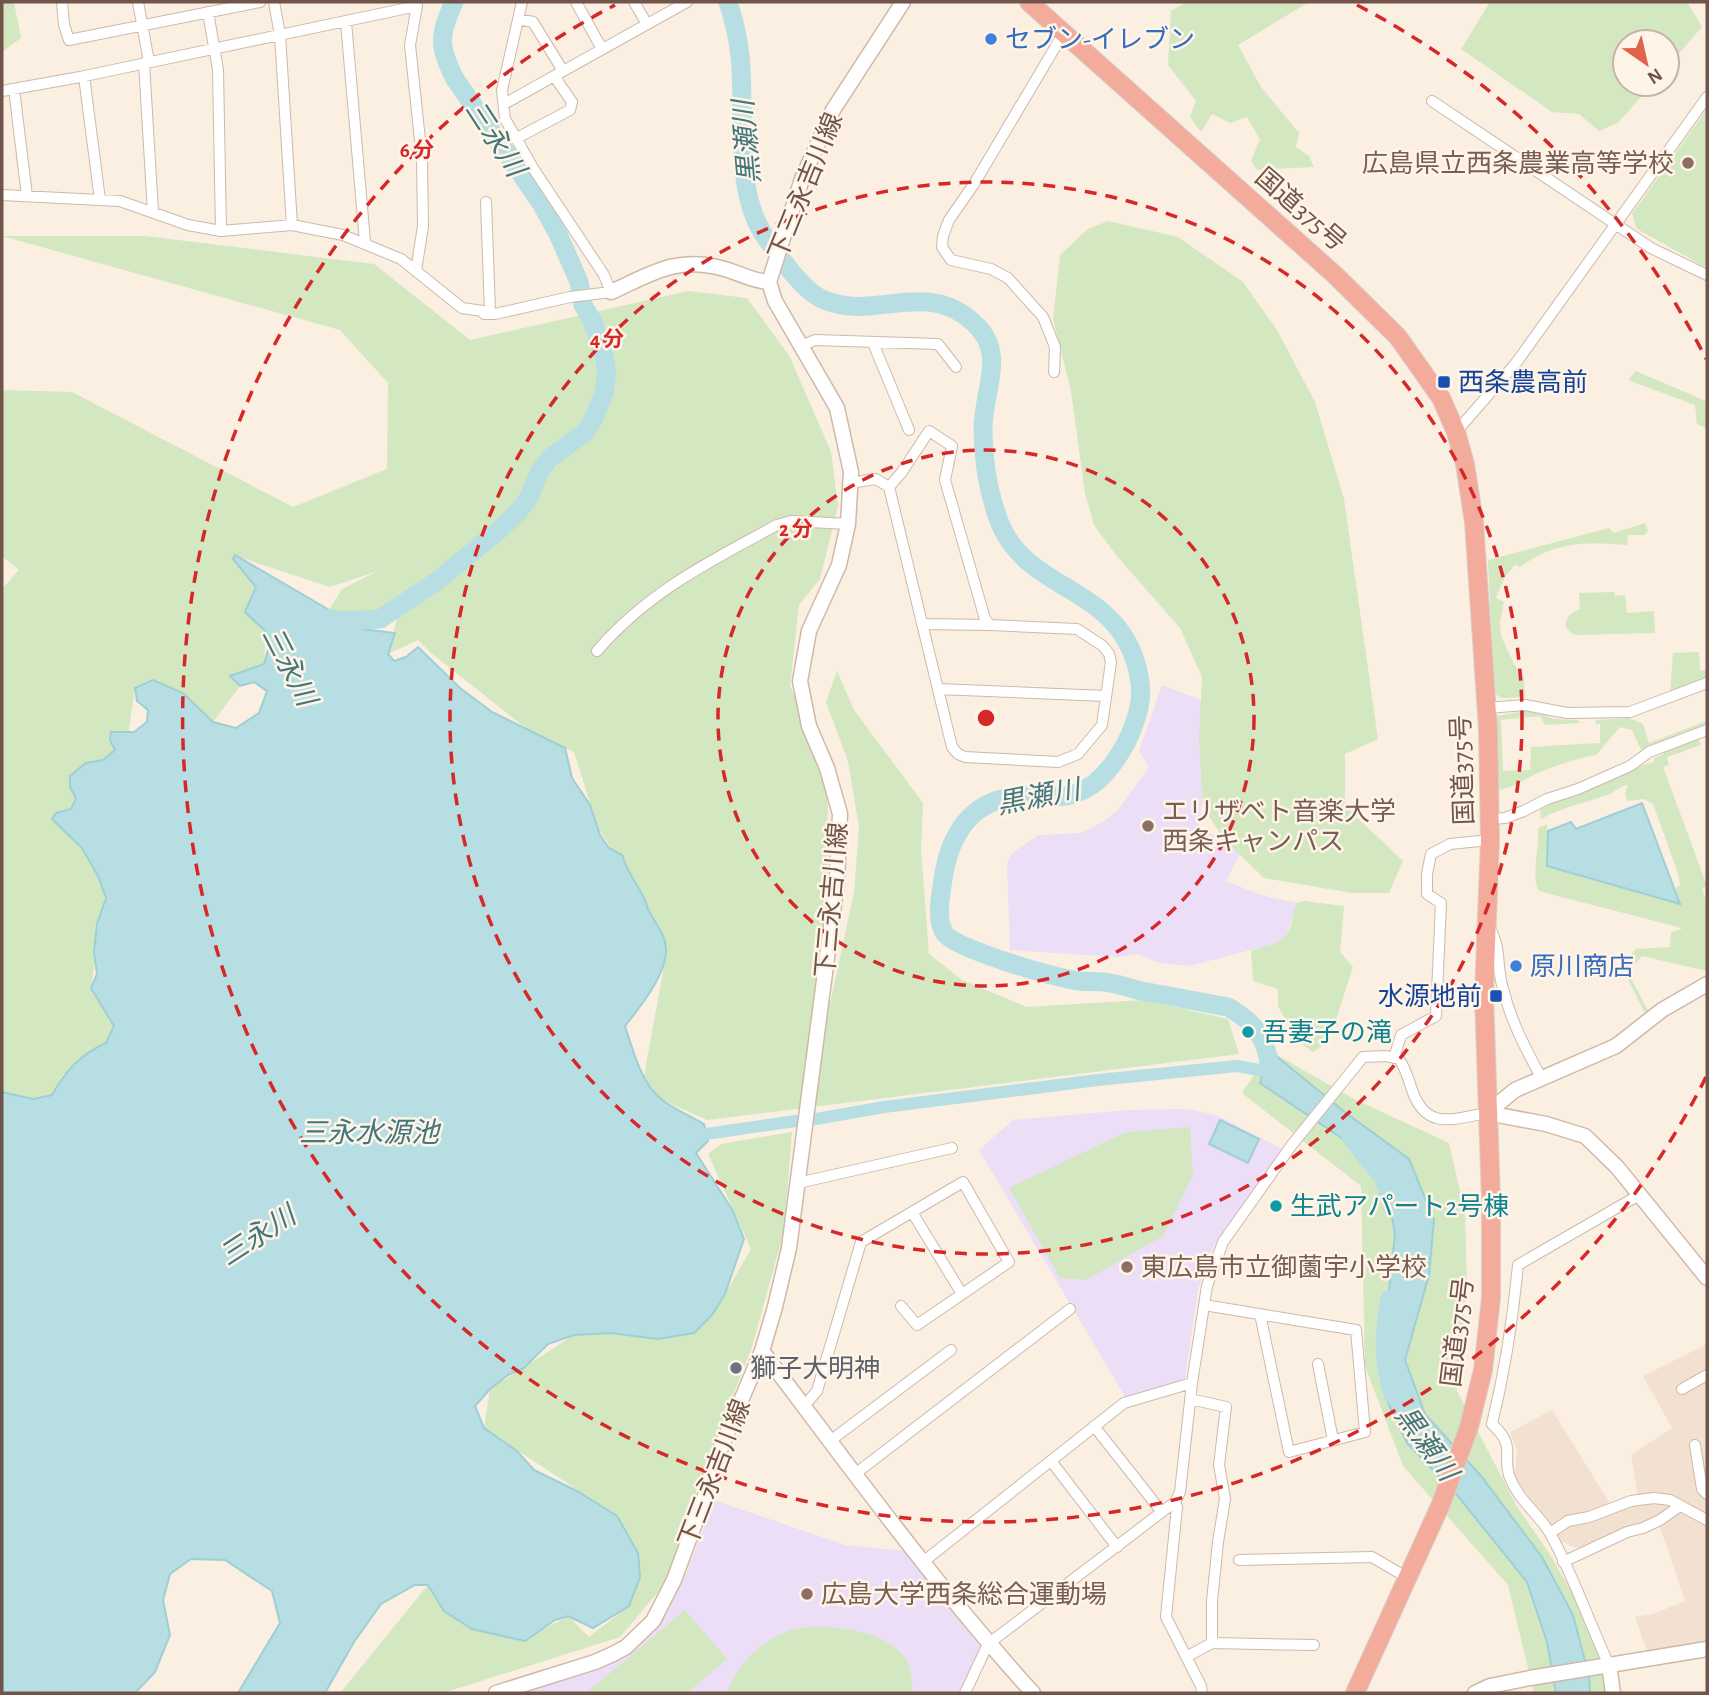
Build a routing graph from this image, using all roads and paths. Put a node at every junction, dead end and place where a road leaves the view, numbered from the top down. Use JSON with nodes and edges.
{"nodes":[{"id":1,"x":62,"y":2,"type":"edge"},
{"id":2,"x":138,"y":2,"type":"edge"},
{"id":3,"x":260,"y":2,"type":"edge"},
{"id":4,"x":274,"y":2,"type":"edge"},
{"id":5,"x":522,"y":2,"type":"edge"},
{"id":6,"x":576,"y":2,"type":"edge"},
{"id":7,"x":634,"y":2,"type":"edge"},
{"id":8,"x":687,"y":2,"type":"edge"},
{"id":9,"x":903,"y":2,"type":"edge"},
{"id":10,"x":1029,"y":2,"type":"edge"},
{"id":11,"x":208,"y":12,"type":"junction"},
{"id":12,"x":517,"y":19,"type":"junction"},
{"id":13,"x":346,"y":22,"type":"junction"},
{"id":14,"x":647,"y":24,"type":"junction"},
{"id":15,"x":142,"y":26,"type":"junction"},
{"id":16,"x":1063,"y":34,"type":"junction"},
{"id":17,"x":280,"y":35,"type":"junction"},
{"id":18,"x":214,"y":48,"type":"junction"},
{"id":19,"x":602,"y":49,"type":"junction"},
{"id":20,"x":147,"y":63,"type":"junction"},
{"id":21,"x":558,"y":73,"type":"junction"},
{"id":22,"x":84,"y":76,"type":"junction"},
{"id":23,"x":14,"y":89,"type":"junction"},
{"id":24,"x":2,"y":91,"type":"edge"},
{"id":25,"x":1707,"y":97,"type":"edge"},
{"id":26,"x":1432,"y":101,"type":"dead end"},
{"id":27,"x":504,"y":104,"type":"junction"},
{"id":28,"x":515,"y":139,"type":"junction"},
{"id":29,"x":2,"y":195,"type":"edge"},
{"id":30,"x":27,"y":196,"type":"junction"},
{"id":31,"x":100,"y":200,"type":"junction"},
{"id":32,"x":486,"y":202,"type":"dead end"},
{"id":33,"x":153,"y":212,"type":"junction"},
{"id":34,"x":292,"y":225,"type":"junction"},
{"id":35,"x":1614,"y":225,"type":"junction"},
{"id":36,"x":221,"y":231,"type":"junction"},
{"id":37,"x":365,"y":242,"type":"junction"},
{"id":38,"x":415,"y":271,"type":"junction"},
{"id":39,"x":1707,"y":275,"type":"edge"},
{"id":40,"x":770,"y":278,"type":"junction"},
{"id":41,"x":611,"y":292,"type":"junction"},
{"id":42,"x":491,"y":312,"type":"junction"},
{"id":43,"x":873,"y":343,"type":"junction"},
{"id":44,"x":801,"y":346,"type":"junction"},
{"id":45,"x":956,"y":367,"type":"dead end"},
{"id":46,"x":1054,"y":372,"type":"dead end"},
{"id":47,"x":909,"y":429,"type":"dead end"},
{"id":48,"x":1456,"y":432,"type":"junction"},
{"id":49,"x":850,"y":483,"type":"junction"},
{"id":50,"x":889,"y":487,"type":"junction"},
{"id":51,"x":848,"y":524,"type":"junction"},
{"id":52,"x":922,"y":624,"type":"junction"},
{"id":53,"x":990,"y":625,"type":"junction"},
{"id":54,"x":597,"y":651,"type":"dead end"},
{"id":55,"x":1707,"y":683,"type":"edge"},
{"id":56,"x":938,"y":689,"type":"junction"},
{"id":57,"x":1106,"y":696,"type":"junction"},
{"id":58,"x":1487,"y":708,"type":"junction"},
{"id":59,"x":1707,"y":730,"type":"edge"},
{"id":60,"x":1490,"y":819,"type":"junction"},
{"id":61,"x":1490,"y":840,"type":"junction"},
{"id":62,"x":1488,"y":925,"type":"junction"},
{"id":63,"x":1707,"y":984,"type":"edge"},
{"id":64,"x":1394,"y":1058,"type":"junction"},
{"id":65,"x":1542,"y":1079,"type":"junction"},
{"id":66,"x":1487,"y":1113,"type":"junction"},
{"id":67,"x":952,"y":1148,"type":"dead end"},
{"id":68,"x":798,"y":1183,"type":"junction"},
{"id":69,"x":1639,"y":1195,"type":"junction"},
{"id":70,"x":912,"y":1212,"type":"junction"},
{"id":71,"x":1707,"y":1278,"type":"edge"},
{"id":72,"x":962,"y":1294,"type":"junction"},
{"id":73,"x":1204,"y":1305,"type":"junction"},
{"id":74,"x":901,"y":1306,"type":"dead end"},
{"id":75,"x":1070,"y":1309,"type":"dead end"},
{"id":76,"x":1260,"y":1314,"type":"junction"},
{"id":77,"x":951,"y":1350,"type":"dead end"},
{"id":78,"x":762,"y":1351,"type":"junction"},
{"id":79,"x":1318,"y":1364,"type":"dead end"},
{"id":80,"x":1483,"y":1370,"type":"junction"},
{"id":81,"x":1707,"y":1375,"type":"edge"},
{"id":82,"x":1503,"y":1377,"type":"junction"},
{"id":83,"x":1192,"y":1383,"type":"junction"},
{"id":84,"x":1682,"y":1390,"type":"dead end"},
{"id":85,"x":1190,"y":1399,"type":"junction"},
{"id":86,"x":804,"y":1406,"type":"junction"},
{"id":87,"x":1094,"y":1426,"type":"junction"},
{"id":88,"x":1333,"y":1440,"type":"junction"},
{"id":89,"x":830,"y":1441,"type":"junction"},
{"id":90,"x":1695,"y":1445,"type":"dead end"},
{"id":91,"x":1051,"y":1461,"type":"junction"},
{"id":92,"x":855,"y":1474,"type":"junction"},
{"id":93,"x":1707,"y":1494,"type":"edge"},
{"id":94,"x":1175,"y":1502,"type":"junction"},
{"id":95,"x":1681,"y":1506,"type":"junction"},
{"id":96,"x":1161,"y":1511,"type":"junction"},
{"id":97,"x":1707,"y":1520,"type":"edge"},
{"id":98,"x":1550,"y":1533,"type":"junction"},
{"id":99,"x":1117,"y":1546,"type":"junction"},
{"id":100,"x":1239,"y":1560,"type":"dead end"},
{"id":101,"x":923,"y":1562,"type":"junction"},
{"id":102,"x":1563,"y":1562,"type":"junction"},
{"id":103,"x":1408,"y":1578,"type":"junction"},
{"id":104,"x":1212,"y":1643,"type":"junction"},
{"id":105,"x":988,"y":1644,"type":"junction"},
{"id":106,"x":1314,"y":1646,"type":"dead end"},
{"id":107,"x":1707,"y":1649,"type":"edge"},
{"id":108,"x":1186,"y":1657,"type":"junction"},
{"id":109,"x":1609,"y":1665,"type":"junction"},
{"id":110,"x":1530,"y":1678,"type":"junction"},
{"id":111,"x":496,"y":1693,"type":"edge"},
{"id":112,"x":965,"y":1693,"type":"edge"},
{"id":113,"x":1033,"y":1693,"type":"edge"},
{"id":114,"x":1202,"y":1693,"type":"edge"},
{"id":115,"x":1355,"y":1693,"type":"edge"},
{"id":116,"x":1475,"y":1693,"type":"edge"},
{"id":117,"x":1534,"y":1693,"type":"edge"},
{"id":118,"x":1613,"y":1693,"type":"edge"}],
"edges":[{"from":1,"to":15,"type":"street"},
{"from":2,"to":15,"type":"street"},
{"from":3,"to":11,"type":"street"},
{"from":4,"to":17,"type":"street"},
{"from":5,"to":12,"type":"street"},
{"from":6,"to":19,"type":"street"},
{"from":7,"to":14,"type":"street"},
{"from":8,"to":14,"type":"street"},
{"from":9,"to":40,"type":"main road","name":"下三永吉川線"},
{"from":10,"to":16,"type":"highway","name":"国道375号"},
{"from":11,"to":15,"type":"street"},
{"from":11,"to":18,"type":"street"},
{"from":12,"to":21,"type":"street"},
{"from":12,"to":27,"type":"street"},
{"from":13,"to":17,"type":"street"},
{"from":13,"to":37,"type":"street"},
{"from":13,"to":38,"type":"street"},
{"from":14,"to":19,"type":"street"},
{"from":15,"to":20,"type":"street"},
{"from":16,"to":46,"type":"street"},
{"from":16,"to":48,"type":"highway","name":"国道375号"},
{"from":17,"to":18,"type":"street"},
{"from":17,"to":34,"type":"street"},
{"from":18,"to":20,"type":"street"},
{"from":18,"to":36,"type":"street"},
{"from":19,"to":21,"type":"street"},
{"from":20,"to":22,"type":"street"},
{"from":20,"to":33,"type":"street"},
{"from":21,"to":27,"type":"street"},
{"from":21,"to":28,"type":"street"},
{"from":22,"to":23,"type":"street"},
{"from":22,"to":31,"type":"street"},
{"from":23,"to":24,"type":"street"},
{"from":23,"to":30,"type":"street"},
{"from":25,"to":35,"type":"street"},
{"from":26,"to":35,"type":"street"},
{"from":27,"to":28,"type":"street"},
{"from":28,"to":41,"type":"street"},
{"from":29,"to":30,"type":"street"},
{"from":30,"to":31,"type":"street"},
{"from":31,"to":33,"type":"street"},
{"from":32,"to":42,"type":"street"},
{"from":33,"to":36,"type":"street"},
{"from":34,"to":36,"type":"street"},
{"from":34,"to":37,"type":"street"},
{"from":35,"to":39,"type":"street"},
{"from":35,"to":48,"type":"street"},
{"from":37,"to":38,"type":"street"},
{"from":38,"to":42,"type":"street"},
{"from":40,"to":41,"type":"main road"},
{"from":40,"to":44,"type":"main road","name":"下三永吉川線"},
{"from":41,"to":42,"type":"street"},
{"from":43,"to":44,"type":"street"},
{"from":43,"to":45,"type":"street"},
{"from":43,"to":47,"type":"street"},
{"from":44,"to":49,"type":"main road","name":"下三永吉川線"},
{"from":48,"to":58,"type":"highway","name":"国道375号"},
{"from":49,"to":50,"type":"street"},
{"from":49,"to":51,"type":"main road","name":"下三永吉川線"},
{"from":50,"to":52,"type":"street"},
{"from":50,"to":53,"type":"street"},
{"from":51,"to":54,"type":"street"},
{"from":51,"to":68,"type":"main road","name":"下三永吉川線"},
{"from":52,"to":53,"type":"street"},
{"from":52,"to":56,"type":"street"},
{"from":53,"to":57,"type":"street"},
{"from":55,"to":58,"type":"street"},
{"from":56,"to":57,"type":"street"},
{"from":56,"to":57,"type":"street"},
{"from":58,"to":60,"type":"highway","name":"国道375号"},
{"from":59,"to":60,"type":"street"},
{"from":60,"to":61,"type":"highway","name":"国道375号"},
{"from":61,"to":62,"type":"highway","name":"国道375号"},
{"from":61,"to":64,"type":"street"},
{"from":62,"to":65,"type":"street"},
{"from":62,"to":66,"type":"highway","name":"国道375号"},
{"from":63,"to":65,"type":"main road"},
{"from":64,"to":66,"type":"street"},
{"from":64,"to":73,"type":"street"},
{"from":65,"to":66,"type":"main road"},
{"from":66,"to":69,"type":"main road"},
{"from":66,"to":80,"type":"highway","name":"国道375号"},
{"from":67,"to":68,"type":"street"},
{"from":68,"to":78,"type":"main road","name":"下三永吉川線"},
{"from":69,"to":71,"type":"main road"},
{"from":69,"to":82,"type":"street"},
{"from":70,"to":72,"type":"street"},
{"from":70,"to":72,"type":"street"},
{"from":70,"to":86,"type":"street"},
{"from":72,"to":74,"type":"street"},
{"from":73,"to":76,"type":"street"},
{"from":73,"to":83,"type":"street"},
{"from":75,"to":92,"type":"street"},
{"from":76,"to":88,"type":"street"},
{"from":76,"to":88,"type":"street"},
{"from":77,"to":89,"type":"street"},
{"from":78,"to":86,"type":"main road"},
{"from":78,"to":111,"type":"main road","name":"下三永吉川線"},
{"from":79,"to":88,"type":"street"},
{"from":80,"to":82,"type":"street"},
{"from":80,"to":103,"type":"highway","name":"国道375号"},
{"from":81,"to":84,"type":"street"},
{"from":82,"to":98,"type":"street"},
{"from":83,"to":85,"type":"street"},
{"from":83,"to":87,"type":"street"},
{"from":85,"to":94,"type":"street"},
{"from":85,"to":104,"type":"street"},
{"from":86,"to":89,"type":"main road"},
{"from":87,"to":91,"type":"street"},
{"from":87,"to":96,"type":"street"},
{"from":89,"to":92,"type":"main road"},
{"from":90,"to":93,"type":"street"},
{"from":91,"to":99,"type":"street"},
{"from":91,"to":101,"type":"street"},
{"from":92,"to":101,"type":"main road"},
{"from":94,"to":96,"type":"street"},
{"from":94,"to":108,"type":"street"},
{"from":95,"to":97,"type":"street"},
{"from":95,"to":98,"type":"street"},
{"from":95,"to":102,"type":"street"},
{"from":96,"to":99,"type":"street"},
{"from":98,"to":102,"type":"street"},
{"from":99,"to":105,"type":"street"},
{"from":100,"to":103,"type":"street"},
{"from":101,"to":105,"type":"main road"},
{"from":102,"to":109,"type":"street"},
{"from":103,"to":115,"type":"highway","name":"国道375号"},
{"from":104,"to":106,"type":"street"},
{"from":104,"to":108,"type":"street"},
{"from":105,"to":112,"type":"street"},
{"from":105,"to":113,"type":"main road"},
{"from":107,"to":109,"type":"main road"},
{"from":108,"to":114,"type":"street"},
{"from":109,"to":110,"type":"main road"},
{"from":109,"to":118,"type":"main road"},
{"from":110,"to":116,"type":"main road"},
{"from":110,"to":117,"type":"main road"}]}
